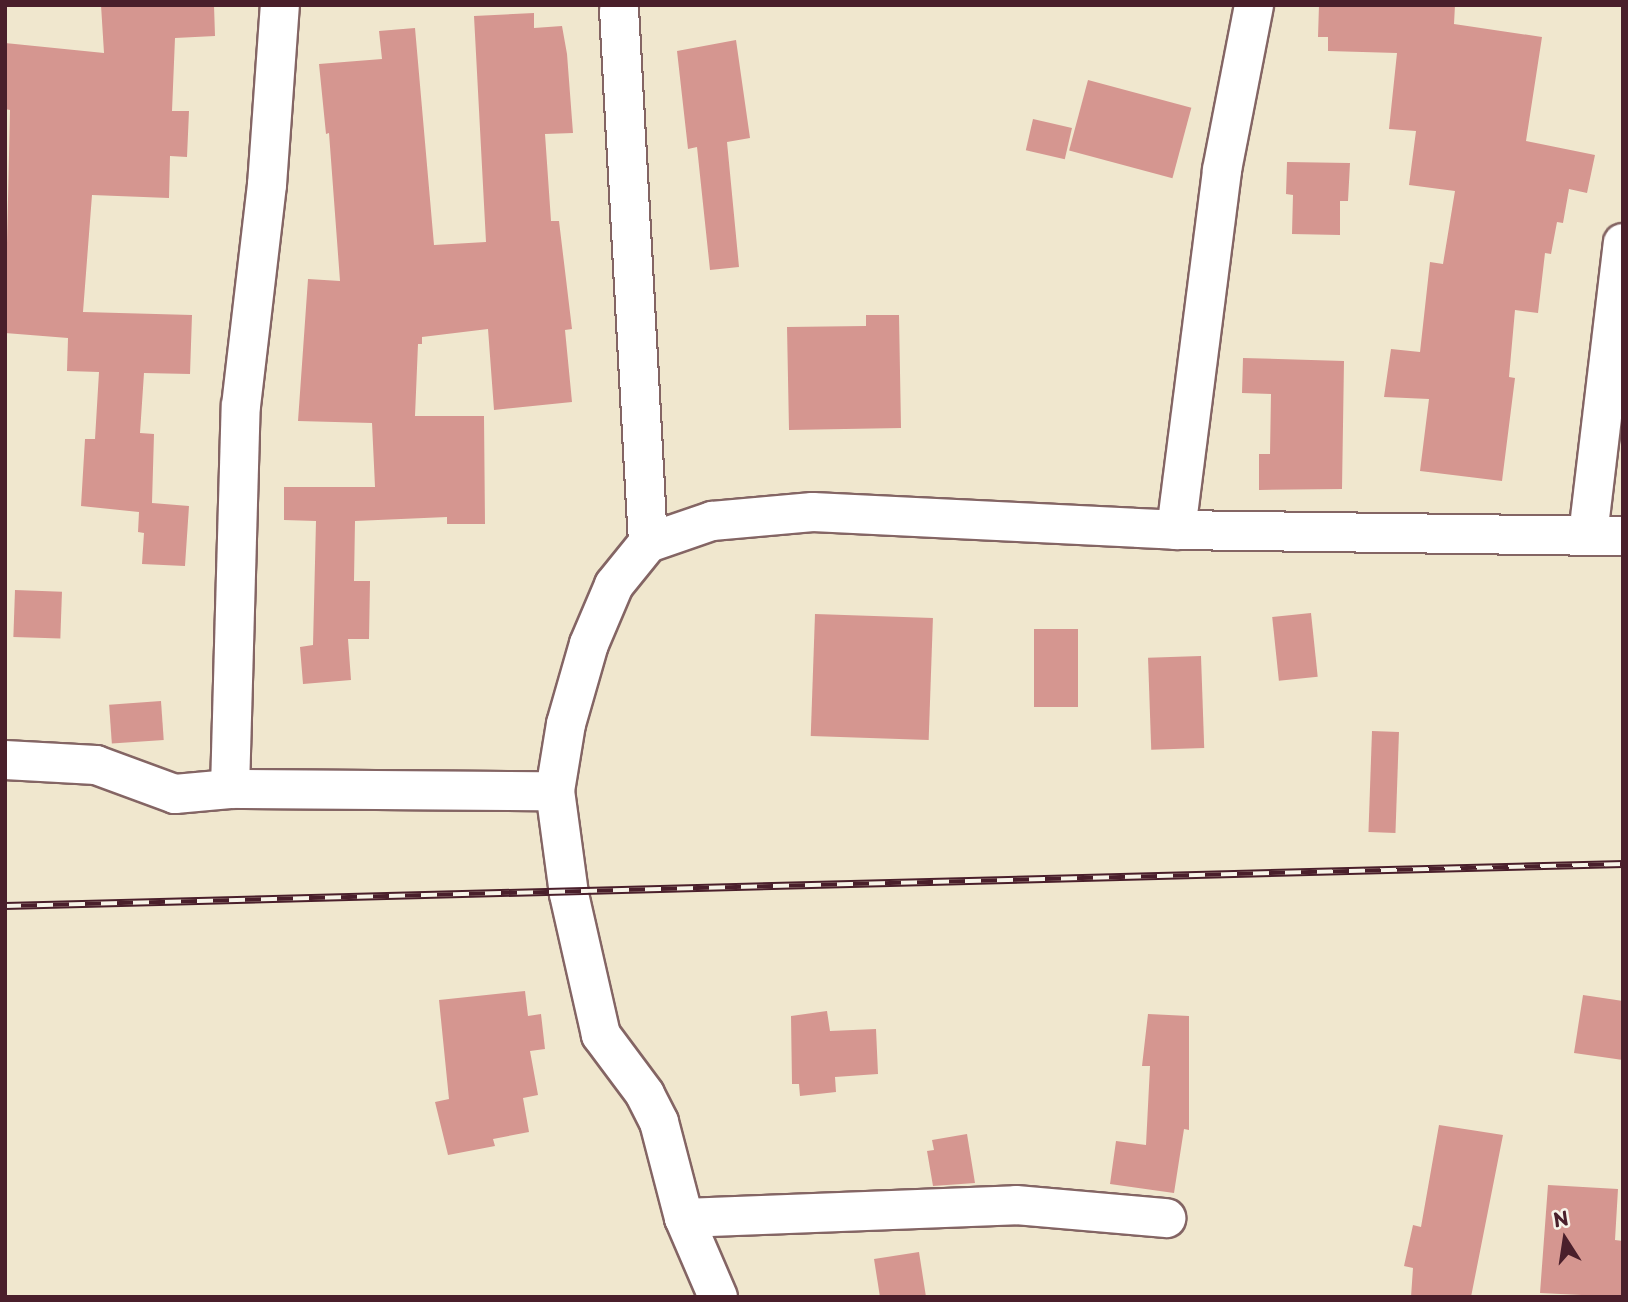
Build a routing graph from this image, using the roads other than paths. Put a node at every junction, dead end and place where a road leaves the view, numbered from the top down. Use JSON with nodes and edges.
{"nodes":[{"id":1,"x":279,"y":5,"type":"edge"},
{"id":2,"x":1254,"y":5,"type":"edge"},
{"id":3,"x":620,"y":9,"type":"dead end"},
{"id":4,"x":1623,"y":243,"type":"edge"},
{"id":5,"x":1175,"y":530,"type":"junction"},
{"id":6,"x":1605,"y":535,"type":"edge"},
{"id":7,"x":648,"y":543,"type":"junction"},
{"id":8,"x":5,"y":760,"type":"edge"},
{"id":9,"x":230,"y":789,"type":"junction"},
{"id":10,"x":555,"y":791,"type":"junction"},
{"id":11,"x":684,"y":1217,"type":"junction"},
{"id":12,"x":1166,"y":1218,"type":"dead end"},
{"id":13,"x":718,"y":1297,"type":"edge"}],
"edges":[{"from":1,"to":9,"type":"street"},
{"from":2,"to":5,"type":"street"},
{"from":3,"to":7,"type":"street"},
{"from":4,"to":6,"type":"street"},
{"from":5,"to":6,"type":"street"},
{"from":5,"to":7,"type":"street"},
{"from":7,"to":10,"type":"street"},
{"from":8,"to":9,"type":"street"},
{"from":9,"to":10,"type":"street"},
{"from":10,"to":11,"type":"street"},
{"from":11,"to":12,"type":"street"},
{"from":11,"to":13,"type":"street"}]}
